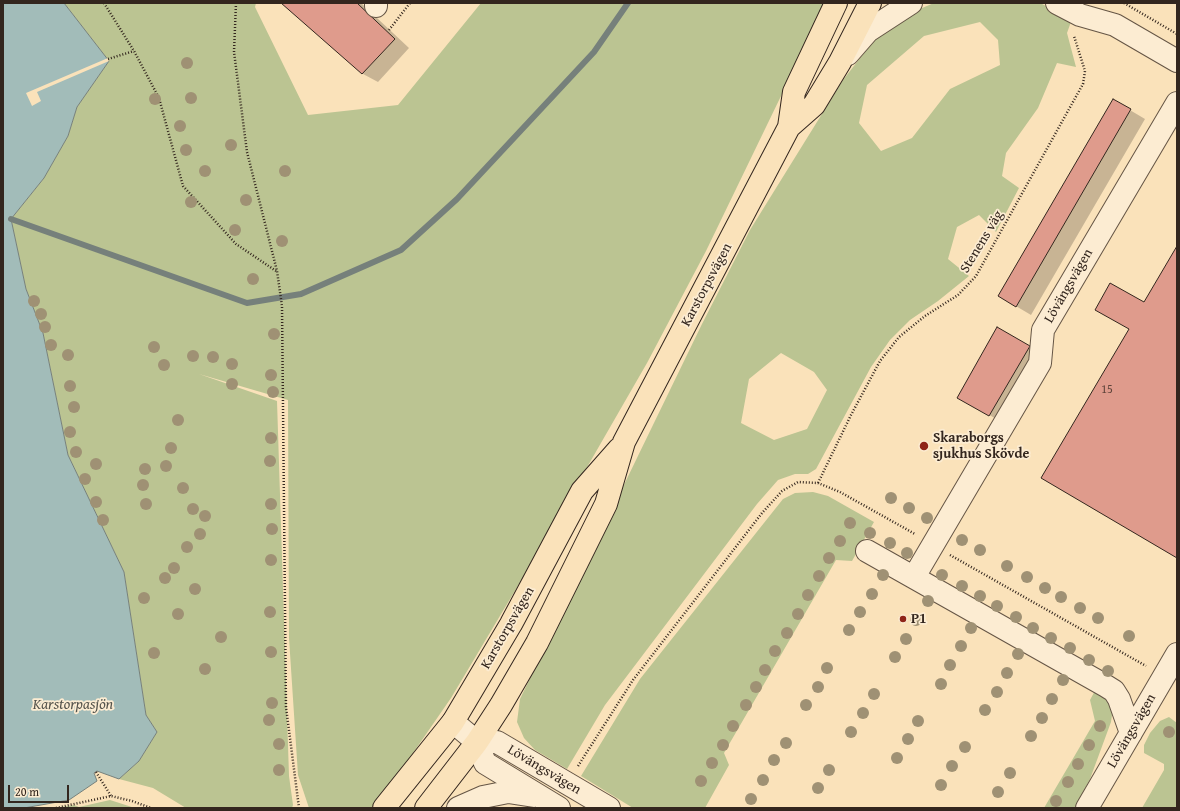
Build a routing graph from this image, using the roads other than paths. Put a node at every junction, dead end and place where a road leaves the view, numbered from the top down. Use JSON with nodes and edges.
{"nodes":[{"id":1,"x":836,"y":3,"type":"edge"},
{"id":2,"x":870,"y":3,"type":"edge"},
{"id":3,"x":911,"y":3,"type":"edge"},
{"id":4,"x":1057,"y":3,"type":"edge"},
{"id":5,"x":1087,"y":9,"type":"edge"},
{"id":6,"x":1177,"y":61,"type":"edge"},
{"id":7,"x":840,"y":62,"type":"junction"},
{"id":8,"x":1177,"y":103,"type":"edge"},
{"id":9,"x":789,"y":127,"type":"junction"},
{"id":10,"x":624,"y":442,"type":"junction"},
{"id":11,"x":867,"y":551,"type":"dead end"},
{"id":12,"x":914,"y":578,"type":"junction"},
{"id":13,"x":1177,"y":654,"type":"edge"},
{"id":14,"x":453,"y":722,"type":"junction"},
{"id":15,"x":1131,"y":733,"type":"junction"},
{"id":16,"x":476,"y":742,"type":"junction"},
{"id":17,"x":550,"y":802,"type":"edge"},
{"id":18,"x":384,"y":808,"type":"edge"},
{"id":19,"x":426,"y":808,"type":"edge"},
{"id":20,"x":458,"y":808,"type":"edge"},
{"id":21,"x":609,"y":808,"type":"edge"},
{"id":22,"x":1087,"y":808,"type":"edge"}],
"edges":[{"from":1,"to":9,"type":"main road","name":"Karstorpsvägen"},
{"from":2,"to":7,"type":"main road","name":"Karstorpsvägen"},
{"from":3,"to":7,"type":"street"},
{"from":4,"to":5,"type":"street"},
{"from":5,"to":6,"type":"street"},
{"from":7,"to":9,"type":"main road","name":"Karstorpsvägen"},
{"from":8,"to":12,"type":"street","name":"Lövängsvägen"},
{"from":9,"to":10,"type":"main road","name":"Karstorpsvägen"},
{"from":10,"to":14,"type":"main road","name":"Karstorpsvägen"},
{"from":10,"to":16,"type":"main road","name":"Karstorpsvägen"},
{"from":11,"to":12,"type":"street"},
{"from":12,"to":15,"type":"street"},
{"from":13,"to":15,"type":"street","name":"Lövängsvägen"},
{"from":14,"to":16,"type":"street","name":"Lövängsvägen"},
{"from":14,"to":18,"type":"main road","name":"Karstorpsvägen"},
{"from":15,"to":22,"type":"street","name":"Lövängsvägen"},
{"from":16,"to":17,"type":"street","name":"Lövängsvägen"},
{"from":16,"to":19,"type":"main road","name":"Karstorpsvägen"},
{"from":16,"to":21,"type":"street","name":"Lövängsvägen"},
{"from":17,"to":20,"type":"street","name":"Lövängsvägen"}]}
